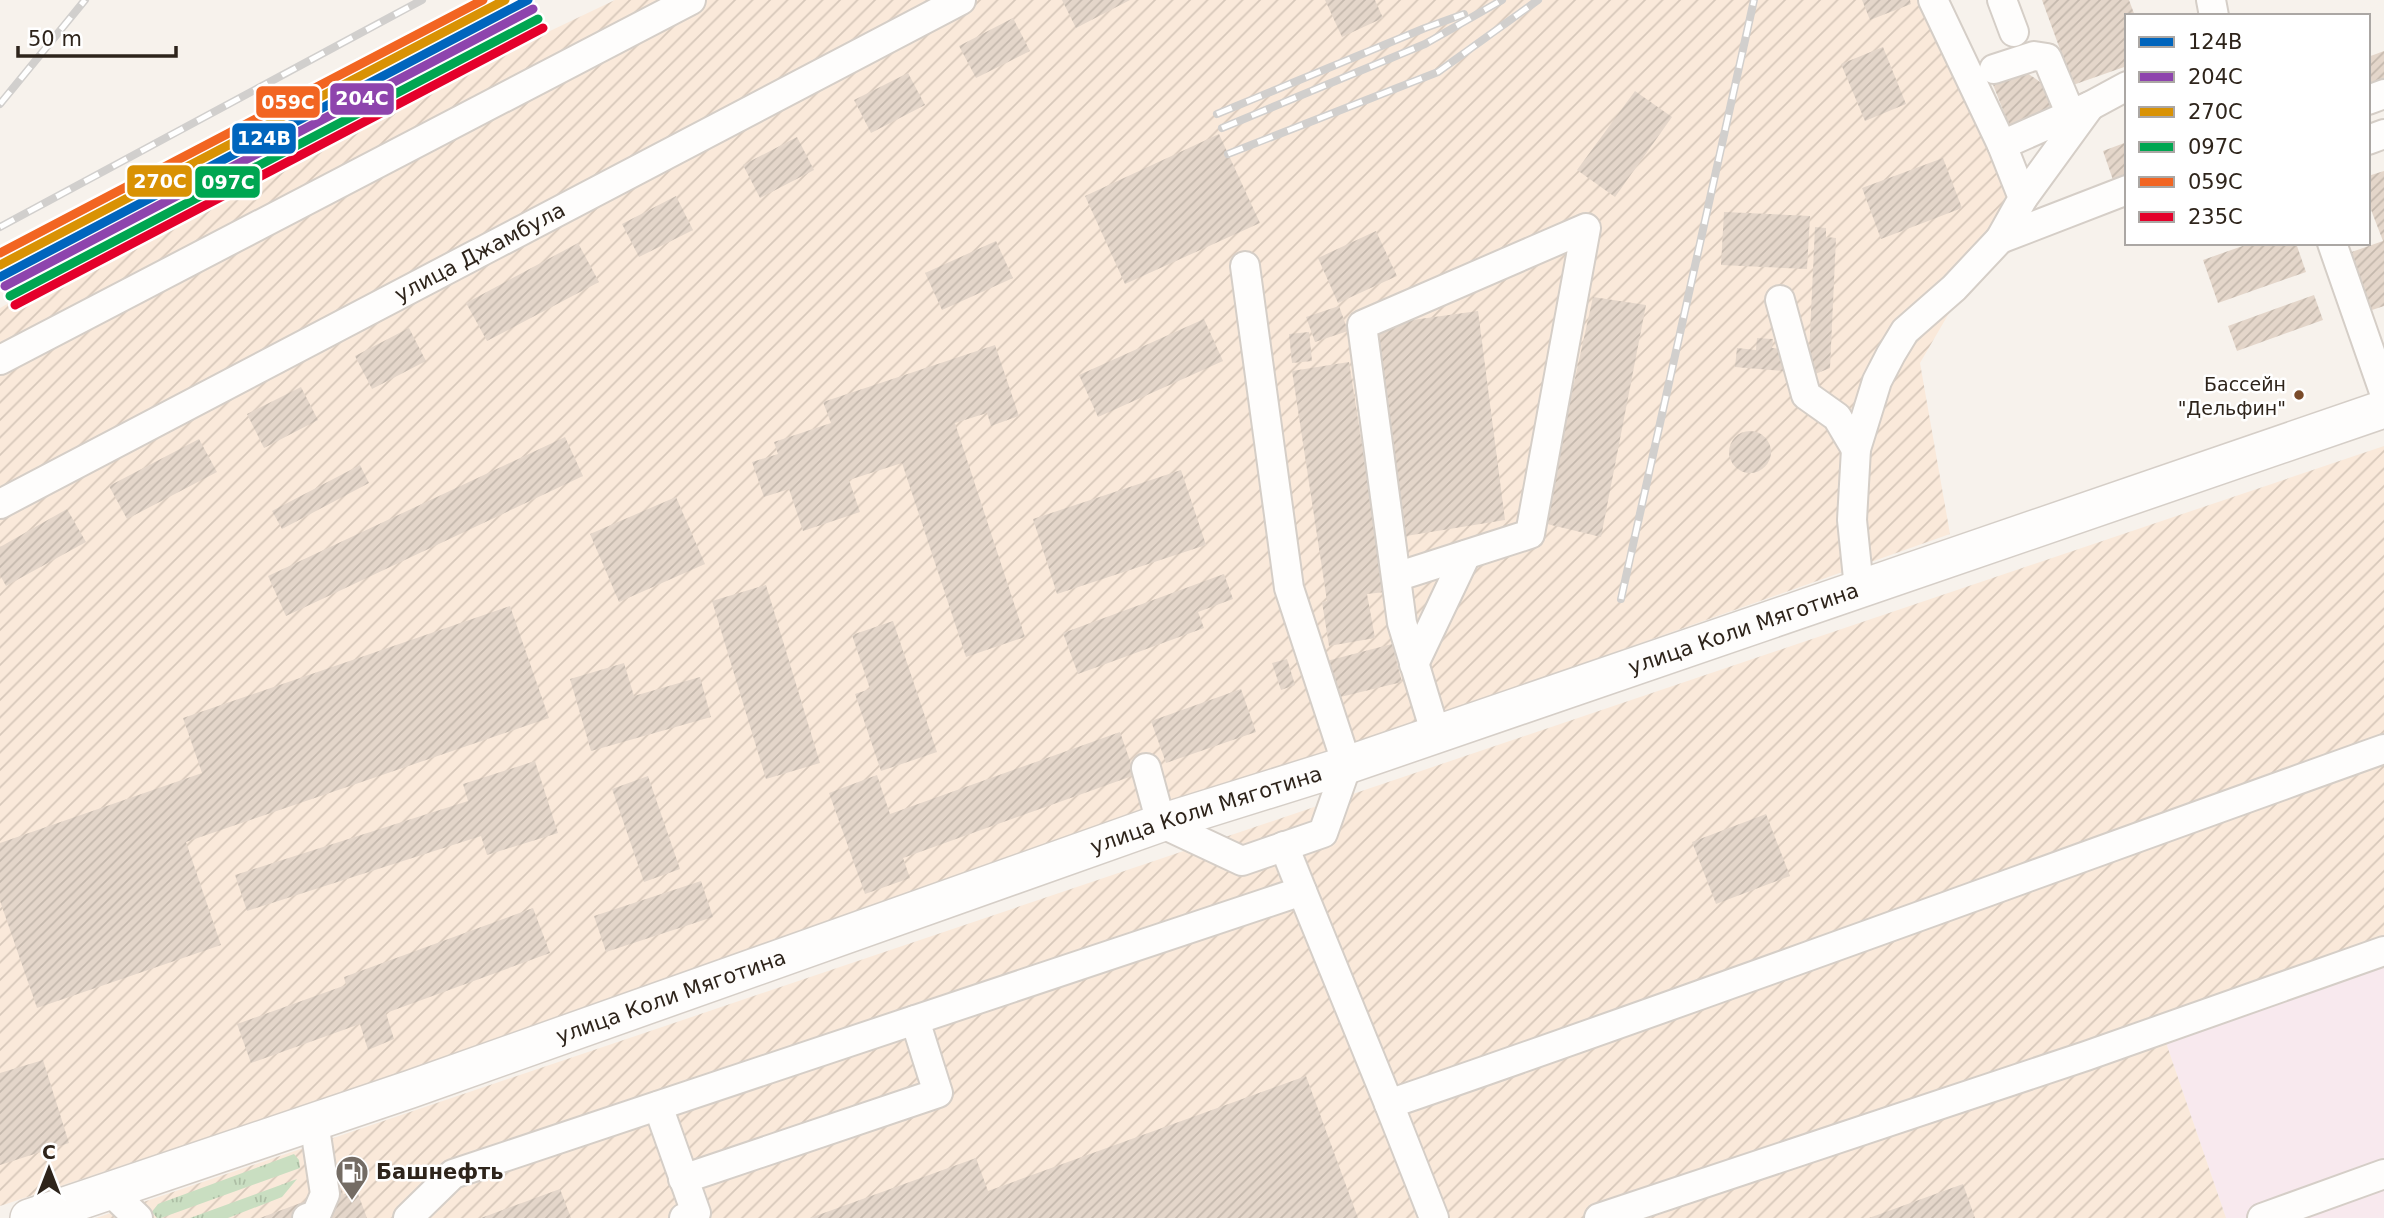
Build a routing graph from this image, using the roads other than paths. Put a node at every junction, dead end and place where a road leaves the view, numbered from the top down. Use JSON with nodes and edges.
{"nodes":[{"id":1,"x":691,"y":0,"type":"edge"},
{"id":2,"x":961,"y":0,"type":"edge"},
{"id":3,"x":1933,"y":0,"type":"edge"},
{"id":4,"x":2002,"y":0,"type":"edge"},
{"id":5,"x":2014,"y":32,"type":"dead end"},
{"id":6,"x":1994,"y":69,"type":"dead end"},
{"id":7,"x":2125,"y":87,"type":"edge"},
{"id":8,"x":2080,"y":110,"type":"junction"},
{"id":9,"x":2002,"y":145,"type":"junction"},
{"id":10,"x":2125,"y":191,"type":"edge"},
{"id":11,"x":2023,"y":198,"type":"junction"},
{"id":12,"x":2000,"y":239,"type":"junction"},
{"id":13,"x":2333,"y":245,"type":"edge"},
{"id":14,"x":1245,"y":266,"type":"dead end"},
{"id":15,"x":1780,"y":300,"type":"dead end"},
{"id":16,"x":0,"y":359,"type":"edge"},
{"id":17,"x":2384,"y":393,"type":"edge"},
{"id":18,"x":2384,"y":409,"type":"edge"},
{"id":19,"x":1856,"y":449,"type":"junction"},
{"id":20,"x":0,"y":504,"type":"edge"},
{"id":21,"x":1466,"y":555,"type":"junction"},
{"id":22,"x":1396,"y":577,"type":"junction"},
{"id":23,"x":1859,"y":588,"type":"junction"},
{"id":24,"x":1414,"y":664,"type":"junction"},
{"id":25,"x":1436,"y":735,"type":"junction"},
{"id":26,"x":2384,"y":749,"type":"edge"},
{"id":27,"x":1347,"y":765,"type":"junction"},
{"id":28,"x":1146,"y":768,"type":"dead end"},
{"id":29,"x":1161,"y":823,"type":"junction"},
{"id":30,"x":1284,"y":846,"type":"junction"},
{"id":31,"x":1302,"y":891,"type":"junction"},
{"id":32,"x":2384,"y":951,"type":"edge"},
{"id":33,"x":915,"y":1020,"type":"junction"},
{"id":34,"x":1389,"y":1104,"type":"junction"},
{"id":35,"x":658,"y":1106,"type":"junction"},
{"id":36,"x":314,"y":1122,"type":"junction"},
{"id":37,"x":2384,"y":1174,"type":"edge"},
{"id":38,"x":683,"y":1179,"type":"junction"},
{"id":39,"x":90,"y":1204,"type":"edge"},
{"id":40,"x":29,"y":1218,"type":"edge"},
{"id":41,"x":138,"y":1218,"type":"edge"},
{"id":42,"x":306,"y":1218,"type":"edge"},
{"id":43,"x":408,"y":1218,"type":"edge"},
{"id":44,"x":684,"y":1218,"type":"edge"},
{"id":45,"x":1434,"y":1218,"type":"edge"},
{"id":46,"x":1599,"y":1218,"type":"edge"},
{"id":47,"x":2262,"y":1218,"type":"edge"}],
"edges":[{"from":1,"to":16,"type":"street"},
{"from":2,"to":20,"type":"street","name":"улица Джамбула"},
{"from":3,"to":9,"type":"street"},
{"from":4,"to":5,"type":"street"},
{"from":6,"to":8,"type":"street"},
{"from":7,"to":8,"type":"street"},
{"from":8,"to":9,"type":"street"},
{"from":8,"to":11,"type":"street"},
{"from":9,"to":11,"type":"street"},
{"from":10,"to":12,"type":"street"},
{"from":11,"to":12,"type":"street"},
{"from":12,"to":19,"type":"street"},
{"from":13,"to":17,"type":"street"},
{"from":14,"to":27,"type":"street"},
{"from":15,"to":19,"type":"street"},
{"from":18,"to":23,"type":"main road","name":"улица Коли Мяготина"},
{"from":19,"to":23,"type":"street"},
{"from":21,"to":22,"type":"street"},
{"from":21,"to":22,"type":"street"},
{"from":21,"to":24,"type":"street"},
{"from":22,"to":24,"type":"street"},
{"from":23,"to":25,"type":"main road","name":"улица Коли Мяготина"},
{"from":24,"to":25,"type":"street"},
{"from":25,"to":27,"type":"main road","name":"улица Коли Мяготина"},
{"from":26,"to":34,"type":"street"},
{"from":27,"to":29,"type":"main road","name":"улица Коли Мяготина"},
{"from":27,"to":30,"type":"street"},
{"from":28,"to":29,"type":"street"},
{"from":29,"to":30,"type":"street"},
{"from":29,"to":36,"type":"main road","name":"улица Коли Мяготина"},
{"from":30,"to":31,"type":"street"},
{"from":31,"to":33,"type":"street"},
{"from":31,"to":34,"type":"street"},
{"from":32,"to":46,"type":"street"},
{"from":33,"to":35,"type":"street"},
{"from":33,"to":38,"type":"street"},
{"from":34,"to":45,"type":"street"},
{"from":35,"to":38,"type":"street"},
{"from":35,"to":43,"type":"street"},
{"from":36,"to":39,"type":"main road","name":"улица Коли Мяготина"},
{"from":36,"to":42,"type":"street"},
{"from":37,"to":47,"type":"street"},
{"from":38,"to":44,"type":"street"},
{"from":39,"to":40,"type":"main road","name":"улица Коли Мяготина"},
{"from":39,"to":41,"type":"street"}]}
